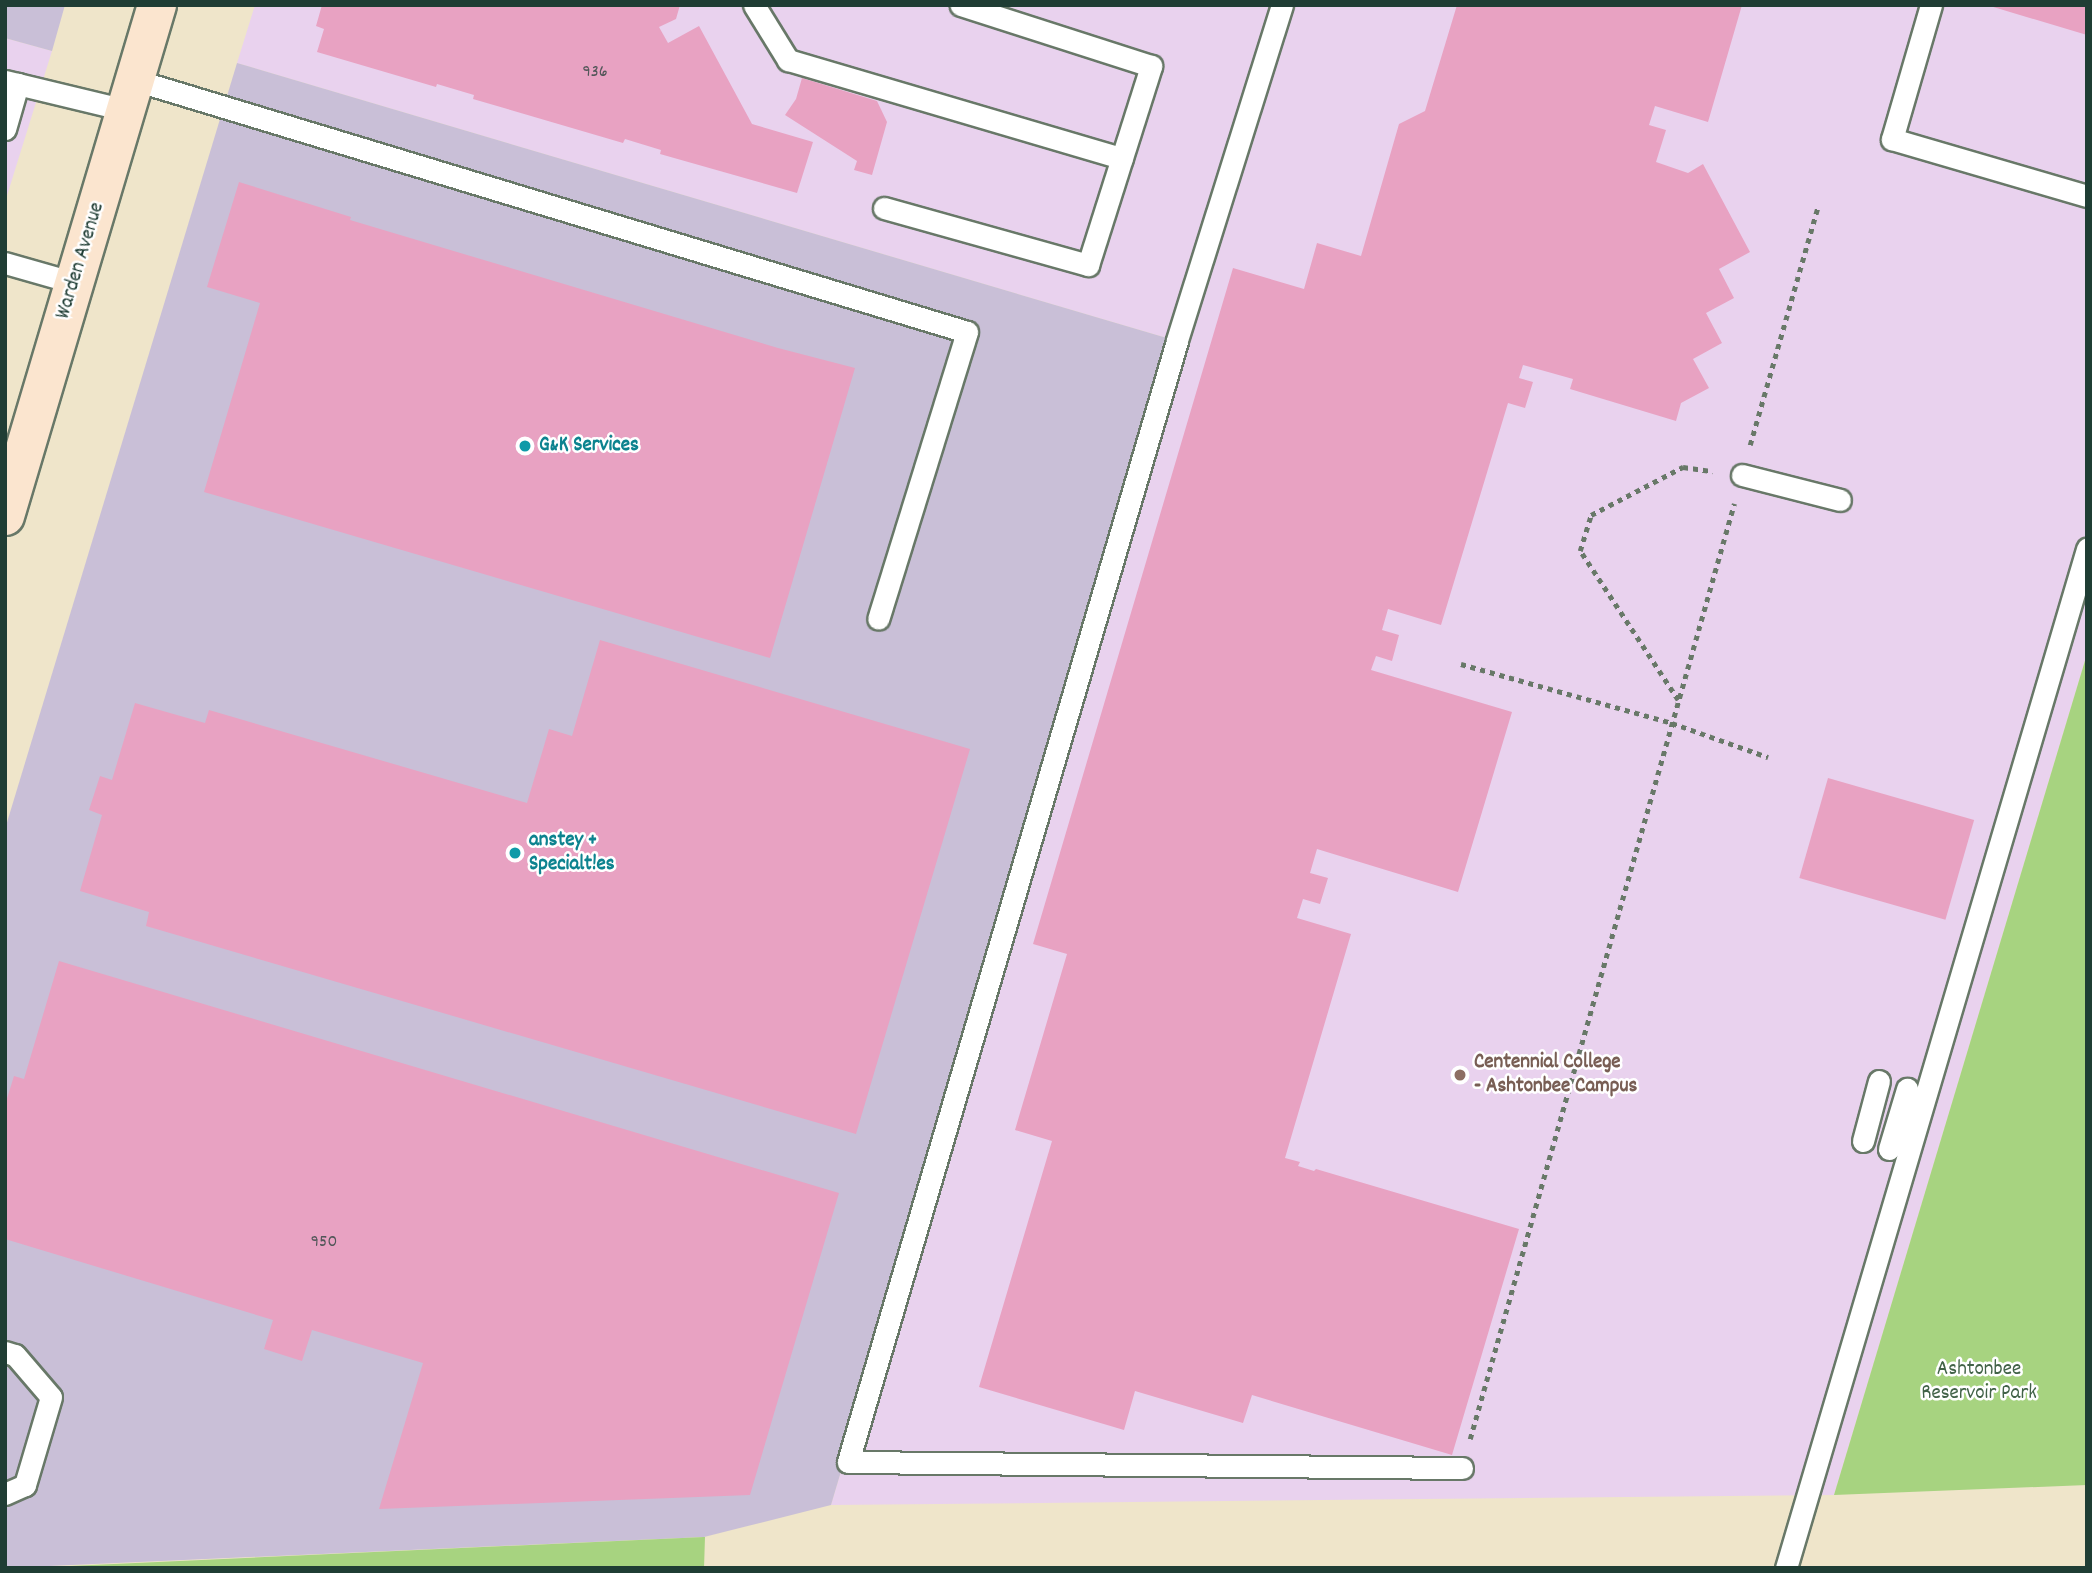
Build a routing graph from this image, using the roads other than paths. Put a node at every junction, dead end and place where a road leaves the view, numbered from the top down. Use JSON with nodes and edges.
{"nodes":[{"id":1,"x":156,"y":5,"type":"edge"},
{"id":2,"x":754,"y":5,"type":"edge"},
{"id":3,"x":961,"y":5,"type":"edge"},
{"id":4,"x":1282,"y":5,"type":"edge"},
{"id":5,"x":1931,"y":5,"type":"edge"},
{"id":6,"x":12,"y":82,"type":"edge"},
{"id":7,"x":130,"y":95,"type":"junction"},
{"id":8,"x":5,"y":130,"type":"edge"},
{"id":9,"x":1122,"y":158,"type":"junction"},
{"id":10,"x":2087,"y":196,"type":"edge"},
{"id":11,"x":884,"y":208,"type":"dead end"},
{"id":12,"x":5,"y":262,"type":"edge"},
{"id":13,"x":75,"y":283,"type":"junction"},
{"id":14,"x":1742,"y":475,"type":"road end"},
{"id":15,"x":1840,"y":500,"type":"dead end"},
{"id":16,"x":5,"y":516,"type":"edge"},
{"id":17,"x":2087,"y":549,"type":"edge"},
{"id":18,"x":878,"y":619,"type":"dead end"},
{"id":19,"x":1879,"y":1081,"type":"dead end"},
{"id":20,"x":1863,"y":1141,"type":"dead end"},
{"id":21,"x":5,"y":1352,"type":"edge"},
{"id":22,"x":1462,"y":1468,"type":"road end"},
{"id":23,"x":5,"y":1493,"type":"edge"},
{"id":24,"x":1786,"y":1568,"type":"edge"}],
"edges":[{"from":1,"to":7,"type":"main road","name":"Warden Avenue"},
{"from":2,"to":9,"type":"lane"},
{"from":3,"to":9,"type":"lane"},
{"from":4,"to":22,"type":"lane"},
{"from":5,"to":10,"type":"lane"},
{"from":6,"to":7,"type":"lane"},
{"from":6,"to":8,"type":"lane"},
{"from":7,"to":13,"type":"main road","name":"Warden Avenue"},
{"from":7,"to":18,"type":"lane"},
{"from":9,"to":11,"type":"lane"},
{"from":12,"to":13,"type":"lane"},
{"from":13,"to":16,"type":"main road","name":"Warden Avenue"},
{"from":14,"to":15,"type":"lane"},
{"from":17,"to":24,"type":"lane"},
{"from":19,"to":20,"type":"lane"},
{"from":21,"to":23,"type":"lane"}]}
